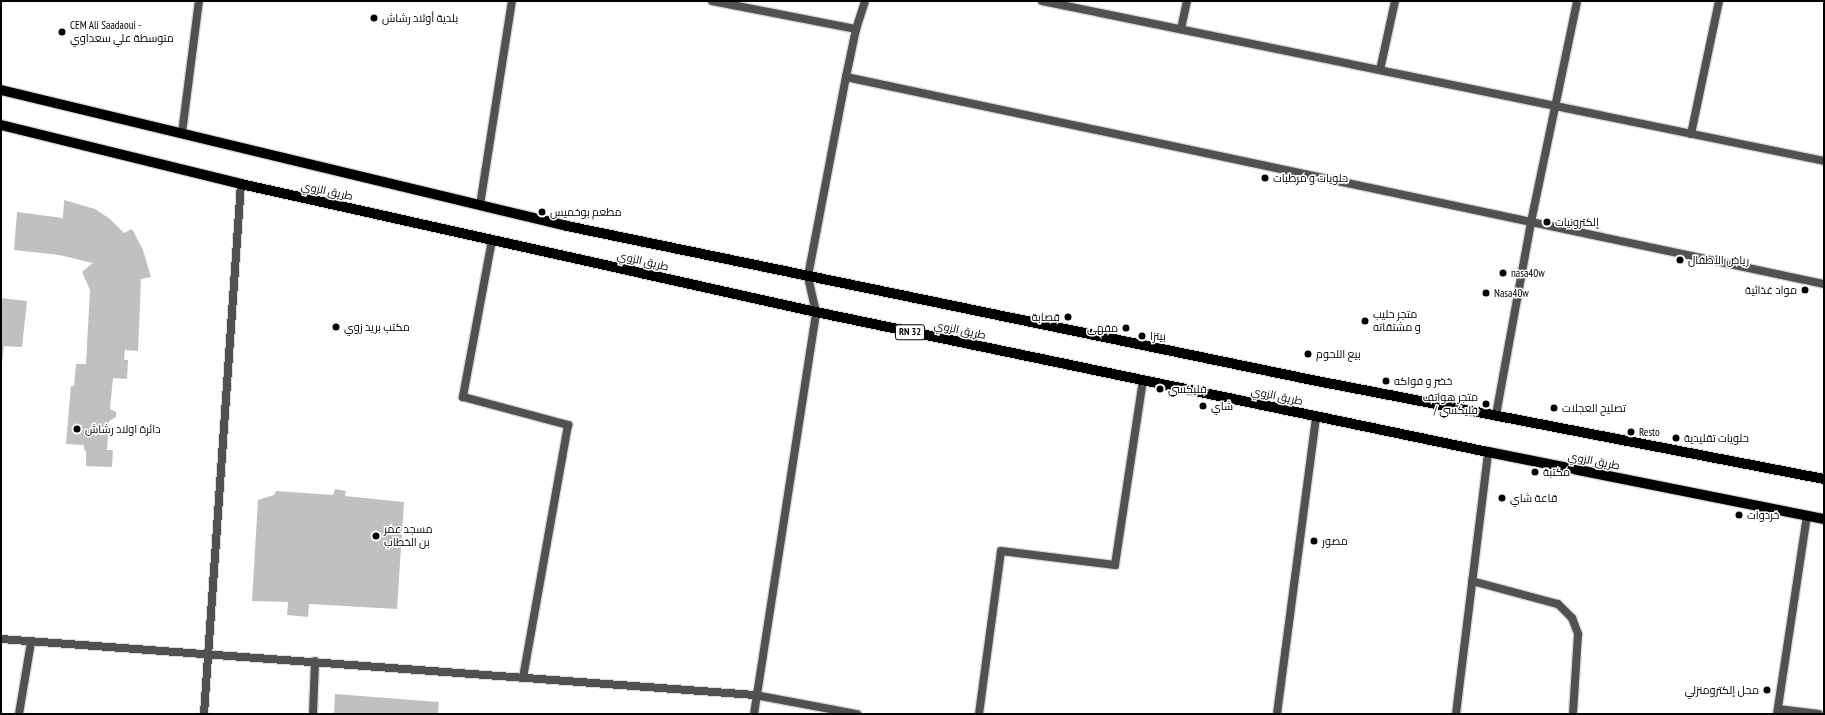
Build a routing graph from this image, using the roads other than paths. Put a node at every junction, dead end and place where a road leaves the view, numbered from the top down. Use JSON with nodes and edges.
{"nodes":[{"id":1,"x":199,"y":1,"type":"edge"},
{"id":2,"x":512,"y":1,"type":"edge"},
{"id":3,"x":712,"y":1,"type":"edge"},
{"id":4,"x":866,"y":1,"type":"edge"},
{"id":5,"x":1042,"y":1,"type":"edge"},
{"id":6,"x":1187,"y":1,"type":"edge"},
{"id":7,"x":1395,"y":1,"type":"edge"},
{"id":8,"x":1577,"y":1,"type":"edge"},
{"id":9,"x":1719,"y":1,"type":"edge"},
{"id":10,"x":856,"y":29,"type":"junction"},
{"id":11,"x":1181,"y":29,"type":"junction"},
{"id":12,"x":1380,"y":70,"type":"junction"},
{"id":13,"x":846,"y":76,"type":"junction"},
{"id":14,"x":1,"y":90,"type":"edge"},
{"id":15,"x":1554,"y":106,"type":"junction"},
{"id":16,"x":1,"y":125,"type":"edge"},
{"id":17,"x":182,"y":133,"type":"junction"},
{"id":18,"x":1691,"y":134,"type":"junction"},
{"id":19,"x":1824,"y":161,"type":"edge"},
{"id":20,"x":241,"y":184,"type":"junction"},
{"id":21,"x":480,"y":205,"type":"junction"},
{"id":22,"x":1531,"y":222,"type":"junction"},
{"id":23,"x":492,"y":240,"type":"junction"},
{"id":24,"x":808,"y":276,"type":"junction"},
{"id":25,"x":1824,"y":284,"type":"edge"},
{"id":26,"x":816,"y":312,"type":"junction"},
{"id":27,"x":1143,"y":380,"type":"junction"},
{"id":28,"x":1496,"y":415,"type":"junction"},
{"id":29,"x":1316,"y":416,"type":"junction"},
{"id":30,"x":1488,"y":452,"type":"junction"},
{"id":31,"x":1824,"y":478,"type":"edge"},
{"id":32,"x":1807,"y":516,"type":"junction"},
{"id":33,"x":1824,"y":519,"type":"edge"},
{"id":34,"x":1472,"y":581,"type":"junction"},
{"id":35,"x":1,"y":640,"type":"edge"},
{"id":36,"x":31,"y":642,"type":"junction"},
{"id":37,"x":208,"y":654,"type":"junction"},
{"id":38,"x":314,"y":662,"type":"junction"},
{"id":39,"x":523,"y":677,"type":"junction"},
{"id":40,"x":755,"y":695,"type":"junction"},
{"id":41,"x":1778,"y":711,"type":"edge"},
{"id":42,"x":20,"y":714,"type":"edge"},
{"id":43,"x":204,"y":714,"type":"edge"},
{"id":44,"x":313,"y":714,"type":"edge"},
{"id":45,"x":754,"y":714,"type":"edge"},
{"id":46,"x":857,"y":714,"type":"edge"},
{"id":47,"x":979,"y":714,"type":"edge"},
{"id":48,"x":1277,"y":714,"type":"edge"},
{"id":49,"x":1456,"y":714,"type":"edge"},
{"id":50,"x":1573,"y":714,"type":"edge"},
{"id":51,"x":1819,"y":714,"type":"edge"}],
"edges":[{"from":1,"to":17,"type":"street"},
{"from":2,"to":21,"type":"street"},
{"from":3,"to":10,"type":"street"},
{"from":4,"to":10,"type":"street"},
{"from":5,"to":11,"type":"street"},
{"from":6,"to":11,"type":"street"},
{"from":7,"to":12,"type":"street"},
{"from":8,"to":15,"type":"street"},
{"from":9,"to":18,"type":"street"},
{"from":10,"to":13,"type":"street"},
{"from":11,"to":12,"type":"street"},
{"from":12,"to":15,"type":"street"},
{"from":13,"to":22,"type":"street"},
{"from":13,"to":24,"type":"street"},
{"from":14,"to":17,"type":"main road","name":"طريق الزوي"},
{"from":15,"to":18,"type":"street"},
{"from":15,"to":22,"type":"street"},
{"from":16,"to":20,"type":"main road","name":"طريق الزوي","number":"RN 32"},
{"from":17,"to":21,"type":"main road","name":"طريق الزوي"},
{"from":18,"to":19,"type":"street"},
{"from":20,"to":23,"type":"main road","name":"طريق الزوي","number":"RN 32"},
{"from":20,"to":37,"type":"street"},
{"from":21,"to":24,"type":"main road","name":"طريق الزوي"},
{"from":22,"to":25,"type":"street"},
{"from":22,"to":28,"type":"street"},
{"from":23,"to":26,"type":"main road","name":"طريق الزوي","number":"RN 32"},
{"from":23,"to":39,"type":"street"},
{"from":24,"to":26,"type":"street"},
{"from":24,"to":28,"type":"main road","name":"طريق الزوي"},
{"from":26,"to":27,"type":"main road","name":"طريق الزوي","number":"RN 32"},
{"from":26,"to":40,"type":"street"},
{"from":27,"to":29,"type":"main road","name":"طريق الزوي","number":"RN 32"},
{"from":27,"to":47,"type":"street"},
{"from":28,"to":31,"type":"main road","name":"طريق الزوي"},
{"from":29,"to":30,"type":"main road","name":"طريق الزوي","number":"RN 32"},
{"from":29,"to":48,"type":"street"},
{"from":30,"to":32,"type":"main road","name":"طريق الزوي","number":"RN 32"},
{"from":30,"to":34,"type":"street"},
{"from":32,"to":33,"type":"main road","name":"طريق الزوي","number":"RN 32"},
{"from":32,"to":41,"type":"street"},
{"from":34,"to":49,"type":"street"},
{"from":34,"to":50,"type":"street"},
{"from":35,"to":36,"type":"street"},
{"from":36,"to":37,"type":"street"},
{"from":36,"to":42,"type":"street"},
{"from":37,"to":38,"type":"street"},
{"from":37,"to":43,"type":"street"},
{"from":38,"to":39,"type":"street"},
{"from":38,"to":44,"type":"street"},
{"from":39,"to":40,"type":"street"},
{"from":40,"to":45,"type":"street"},
{"from":40,"to":46,"type":"street"},
{"from":41,"to":51,"type":"street"}]}
